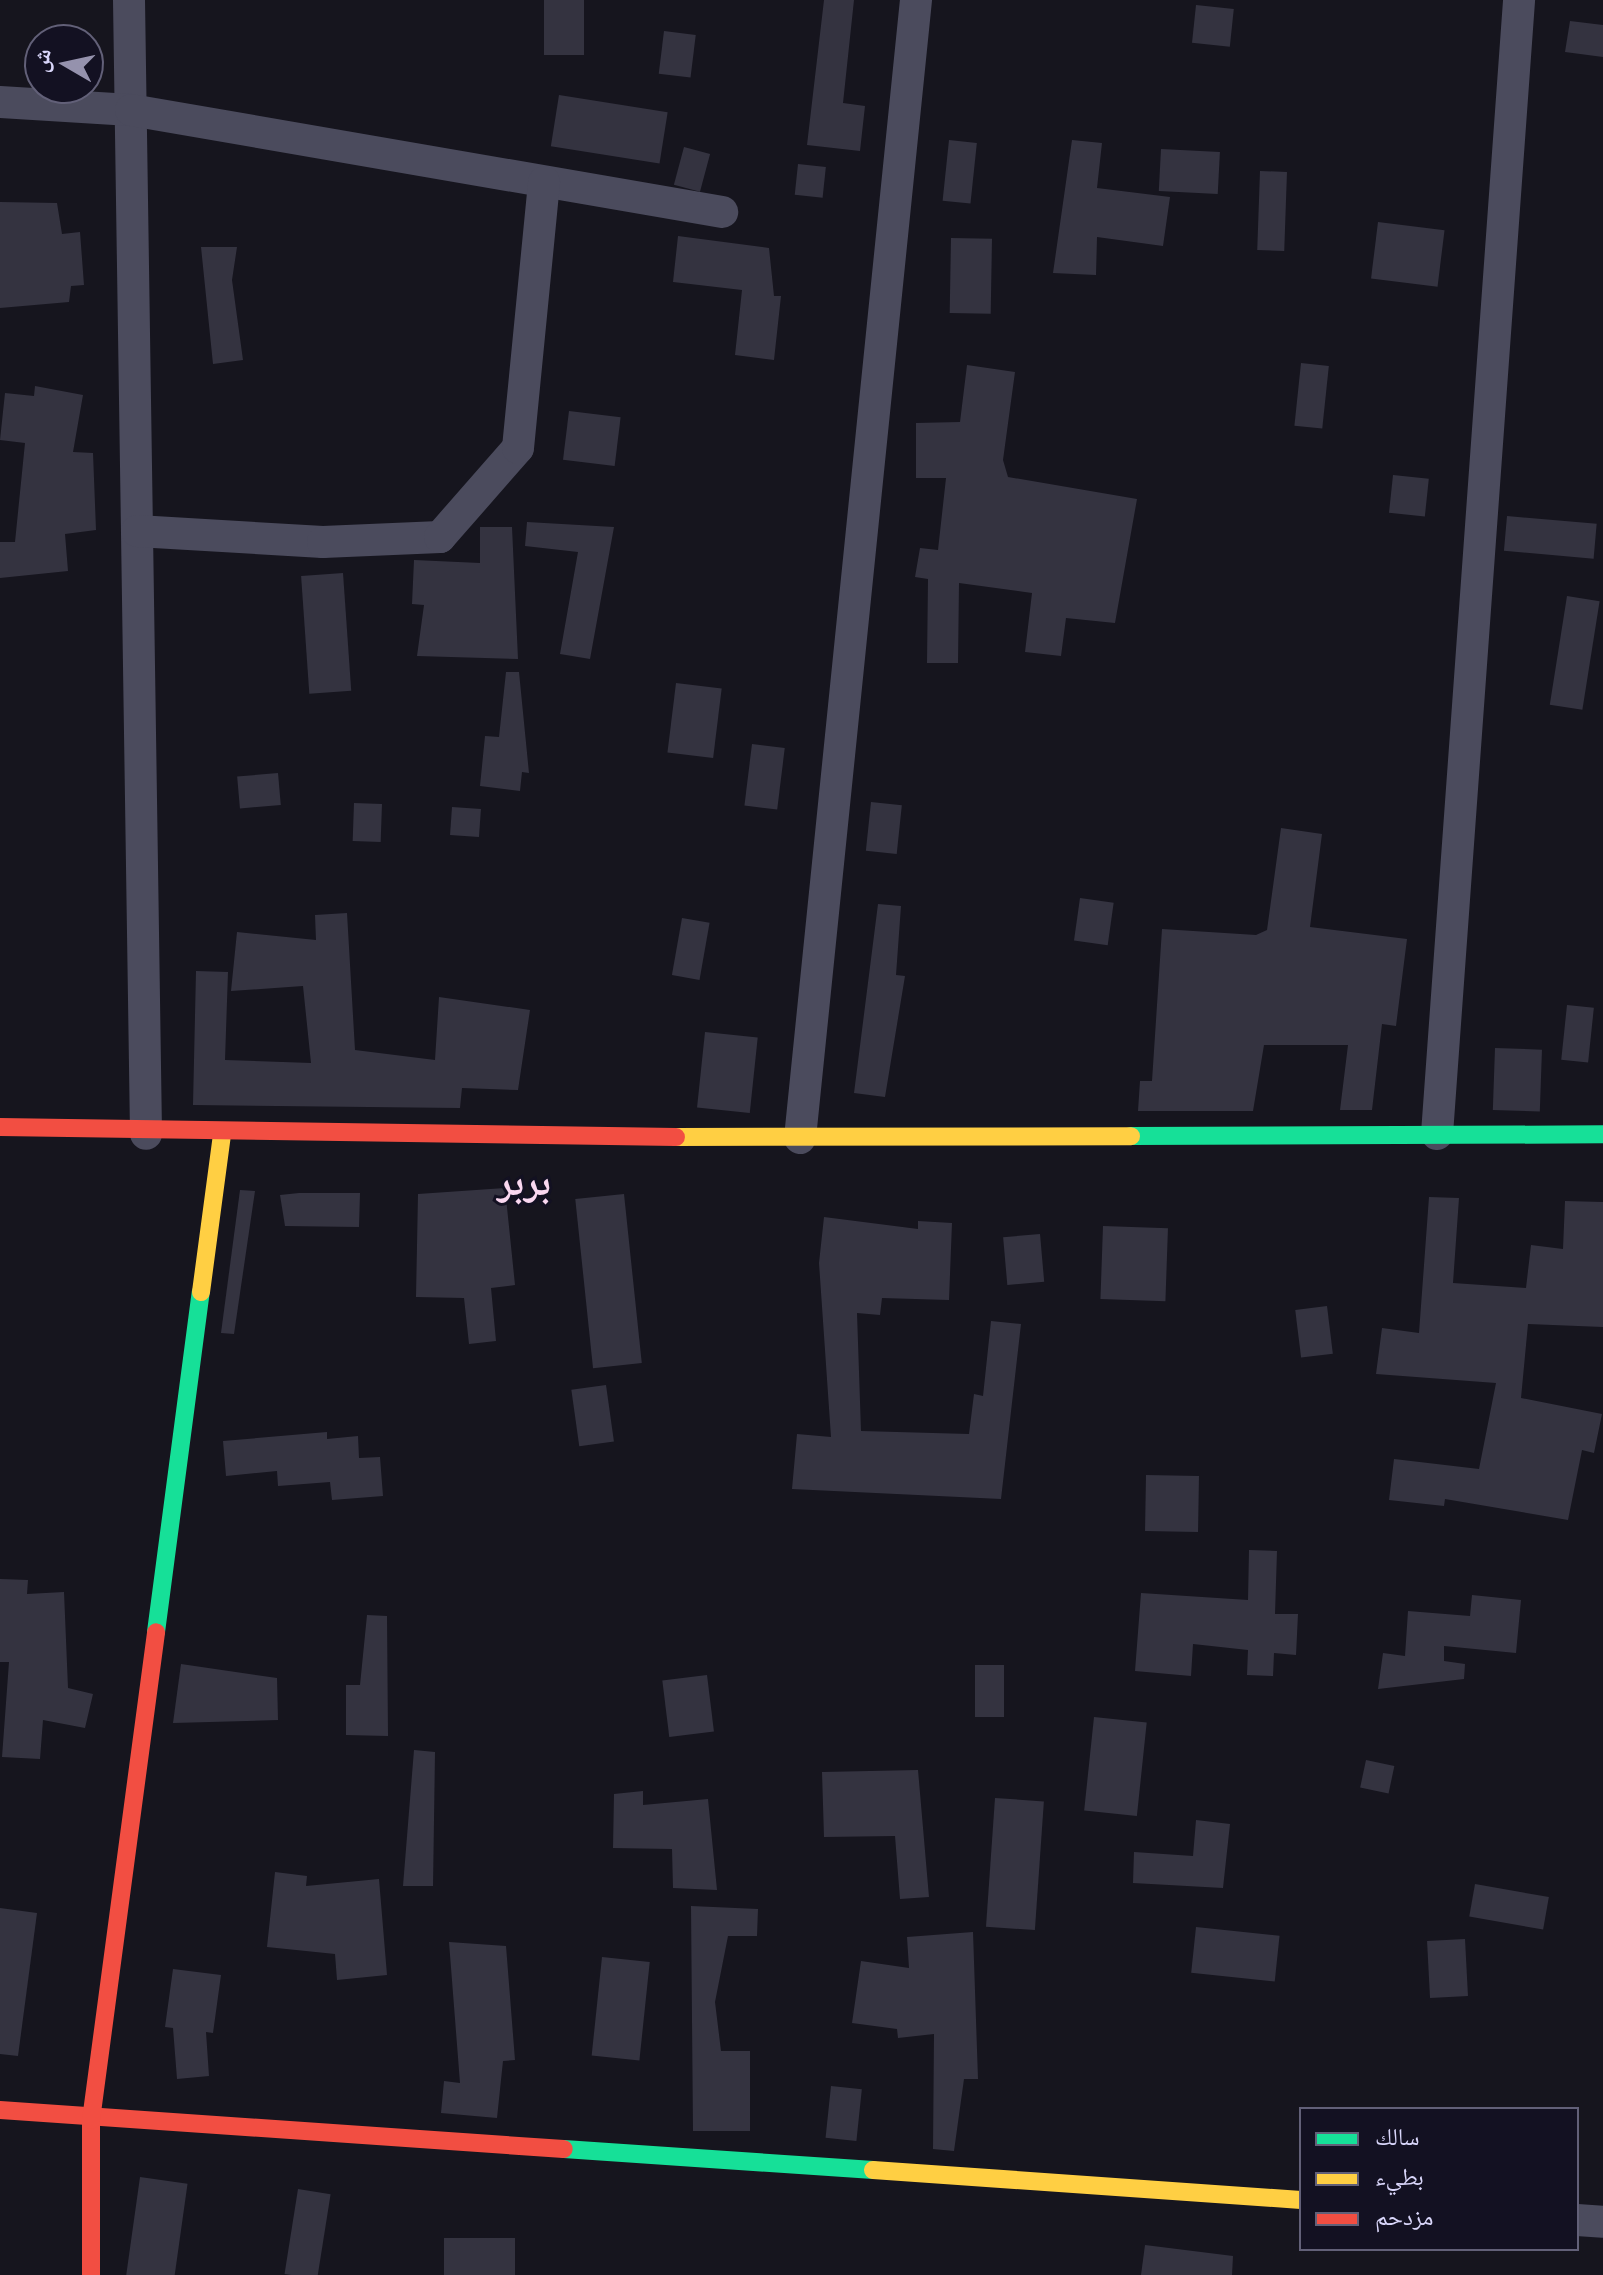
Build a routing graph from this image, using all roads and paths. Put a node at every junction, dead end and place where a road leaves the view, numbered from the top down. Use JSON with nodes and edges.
{"nodes":[{"id":1,"x":129,"y":0,"type":"edge"},
{"id":2,"x":916,"y":0,"type":"edge"},
{"id":3,"x":1519,"y":0,"type":"edge"},
{"id":4,"x":0,"y":102,"type":"edge"},
{"id":5,"x":131,"y":110,"type":"junction"},
{"id":6,"x":544,"y":182,"type":"junction"},
{"id":7,"x":722,"y":212,"type":"dead end"},
{"id":8,"x":137,"y":531,"type":"junction"},
{"id":9,"x":0,"y":1127,"type":"edge"},
{"id":10,"x":146,"y":1134,"type":"junction"},
{"id":11,"x":1437,"y":1134,"type":"junction"},
{"id":12,"x":1603,"y":1134,"type":"edge"},
{"id":13,"x":222,"y":1135,"type":"junction"},
{"id":14,"x":800,"y":1138,"type":"junction"},
{"id":15,"x":0,"y":2110,"type":"edge"},
{"id":16,"x":91,"y":2120,"type":"junction"},
{"id":17,"x":1299,"y":2200,"type":"edge"},
{"id":18,"x":1579,"y":2220,"type":"edge"},
{"id":19,"x":1603,"y":2222,"type":"edge"},
{"id":20,"x":91,"y":2275,"type":"edge"}],
"edges":[{"from":1,"to":5,"type":"street"},
{"from":2,"to":14,"type":"street"},
{"from":3,"to":11,"type":"street"},
{"from":4,"to":5,"type":"street"},
{"from":5,"to":6,"type":"street"},
{"from":5,"to":8,"type":"street"},
{"from":6,"to":7,"type":"street"},
{"from":6,"to":8,"type":"street"},
{"from":8,"to":10,"type":"street"},
{"from":9,"to":10,"type":"street"},
{"from":10,"to":13,"type":"street"},
{"from":11,"to":12,"type":"street"},
{"from":11,"to":14,"type":"street"},
{"from":13,"to":14,"type":"street"},
{"from":13,"to":16,"type":"street"},
{"from":15,"to":16,"type":"street"},
{"from":16,"to":17,"type":"street"},
{"from":16,"to":20,"type":"street"},
{"from":18,"to":19,"type":"street"}]}
